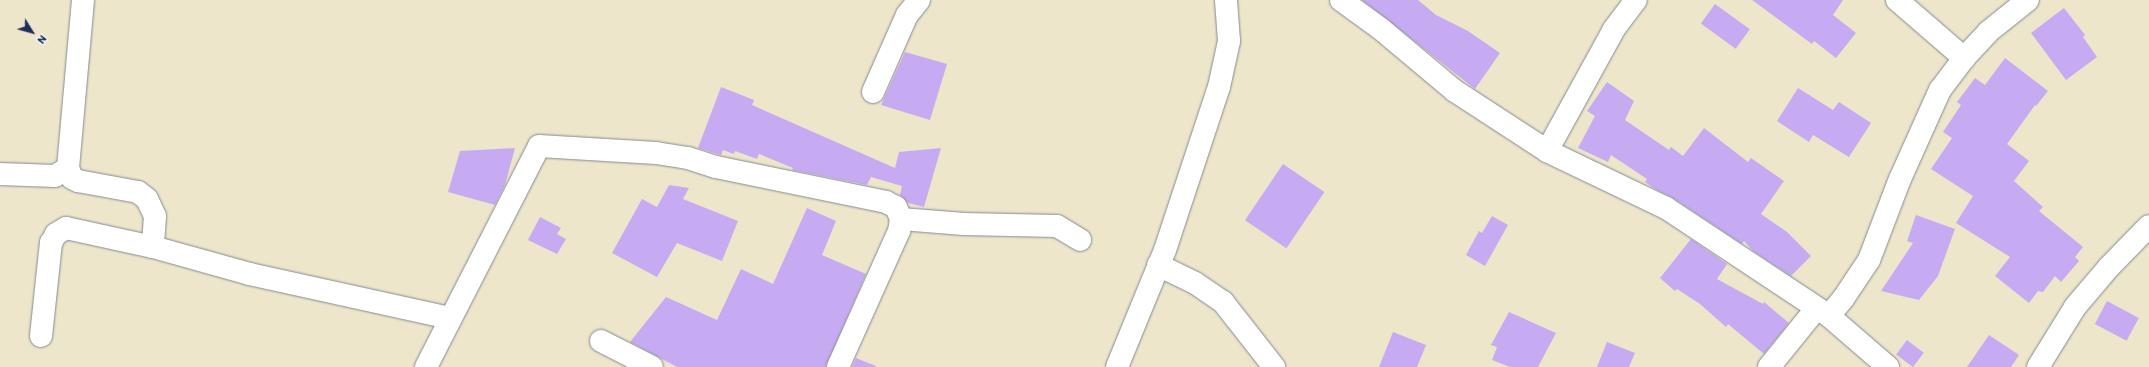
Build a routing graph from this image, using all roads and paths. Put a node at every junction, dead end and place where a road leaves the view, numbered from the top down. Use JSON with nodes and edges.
{"nodes":[{"id":1,"x":82,"y":0,"type":"edge"},
{"id":2,"x":920,"y":0,"type":"edge"},
{"id":3,"x":1226,"y":0,"type":"edge"},
{"id":4,"x":1341,"y":0,"type":"edge"},
{"id":5,"x":1636,"y":0,"type":"edge"},
{"id":6,"x":1898,"y":0,"type":"edge"},
{"id":7,"x":2028,"y":0,"type":"edge"},
{"id":8,"x":1964,"y":58,"type":"junction"},
{"id":9,"x":873,"y":92,"type":"dead end"},
{"id":10,"x":1547,"y":151,"type":"junction"},
{"id":11,"x":68,"y":168,"type":"junction"},
{"id":12,"x":0,"y":174,"type":"edge"},
{"id":13,"x":901,"y":220,"type":"junction"},
{"id":14,"x":2149,"y":226,"type":"edge"},
{"id":15,"x":1080,"y":240,"type":"dead end"},
{"id":16,"x":153,"y":247,"type":"junction"},
{"id":17,"x":1158,"y":265,"type":"junction"},
{"id":18,"x":1822,"y":312,"type":"junction"},
{"id":19,"x":450,"y":318,"type":"junction"},
{"id":20,"x":42,"y":336,"type":"dead end"},
{"id":21,"x":602,"y":341,"type":"dead end"},
{"id":22,"x":426,"y":367,"type":"edge"},
{"id":23,"x":652,"y":367,"type":"edge"},
{"id":24,"x":838,"y":367,"type":"edge"},
{"id":25,"x":1117,"y":367,"type":"edge"},
{"id":26,"x":1274,"y":367,"type":"edge"},
{"id":27,"x":1769,"y":367,"type":"edge"},
{"id":28,"x":1888,"y":367,"type":"edge"},
{"id":29,"x":2038,"y":367,"type":"edge"}],
"edges":[{"from":1,"to":11,"type":"street"},
{"from":2,"to":9,"type":"street"},
{"from":3,"to":17,"type":"street"},
{"from":4,"to":10,"type":"street"},
{"from":5,"to":10,"type":"street"},
{"from":6,"to":8,"type":"street"},
{"from":7,"to":8,"type":"street"},
{"from":8,"to":18,"type":"street"},
{"from":10,"to":18,"type":"street"},
{"from":11,"to":12,"type":"street"},
{"from":11,"to":16,"type":"street"},
{"from":13,"to":15,"type":"street"},
{"from":13,"to":19,"type":"street"},
{"from":13,"to":24,"type":"street"},
{"from":14,"to":29,"type":"street"},
{"from":16,"to":19,"type":"street"},
{"from":16,"to":20,"type":"street"},
{"from":17,"to":25,"type":"street"},
{"from":17,"to":26,"type":"street"},
{"from":18,"to":27,"type":"street"},
{"from":18,"to":28,"type":"street"},
{"from":19,"to":22,"type":"street"},
{"from":21,"to":23,"type":"street"}]}
